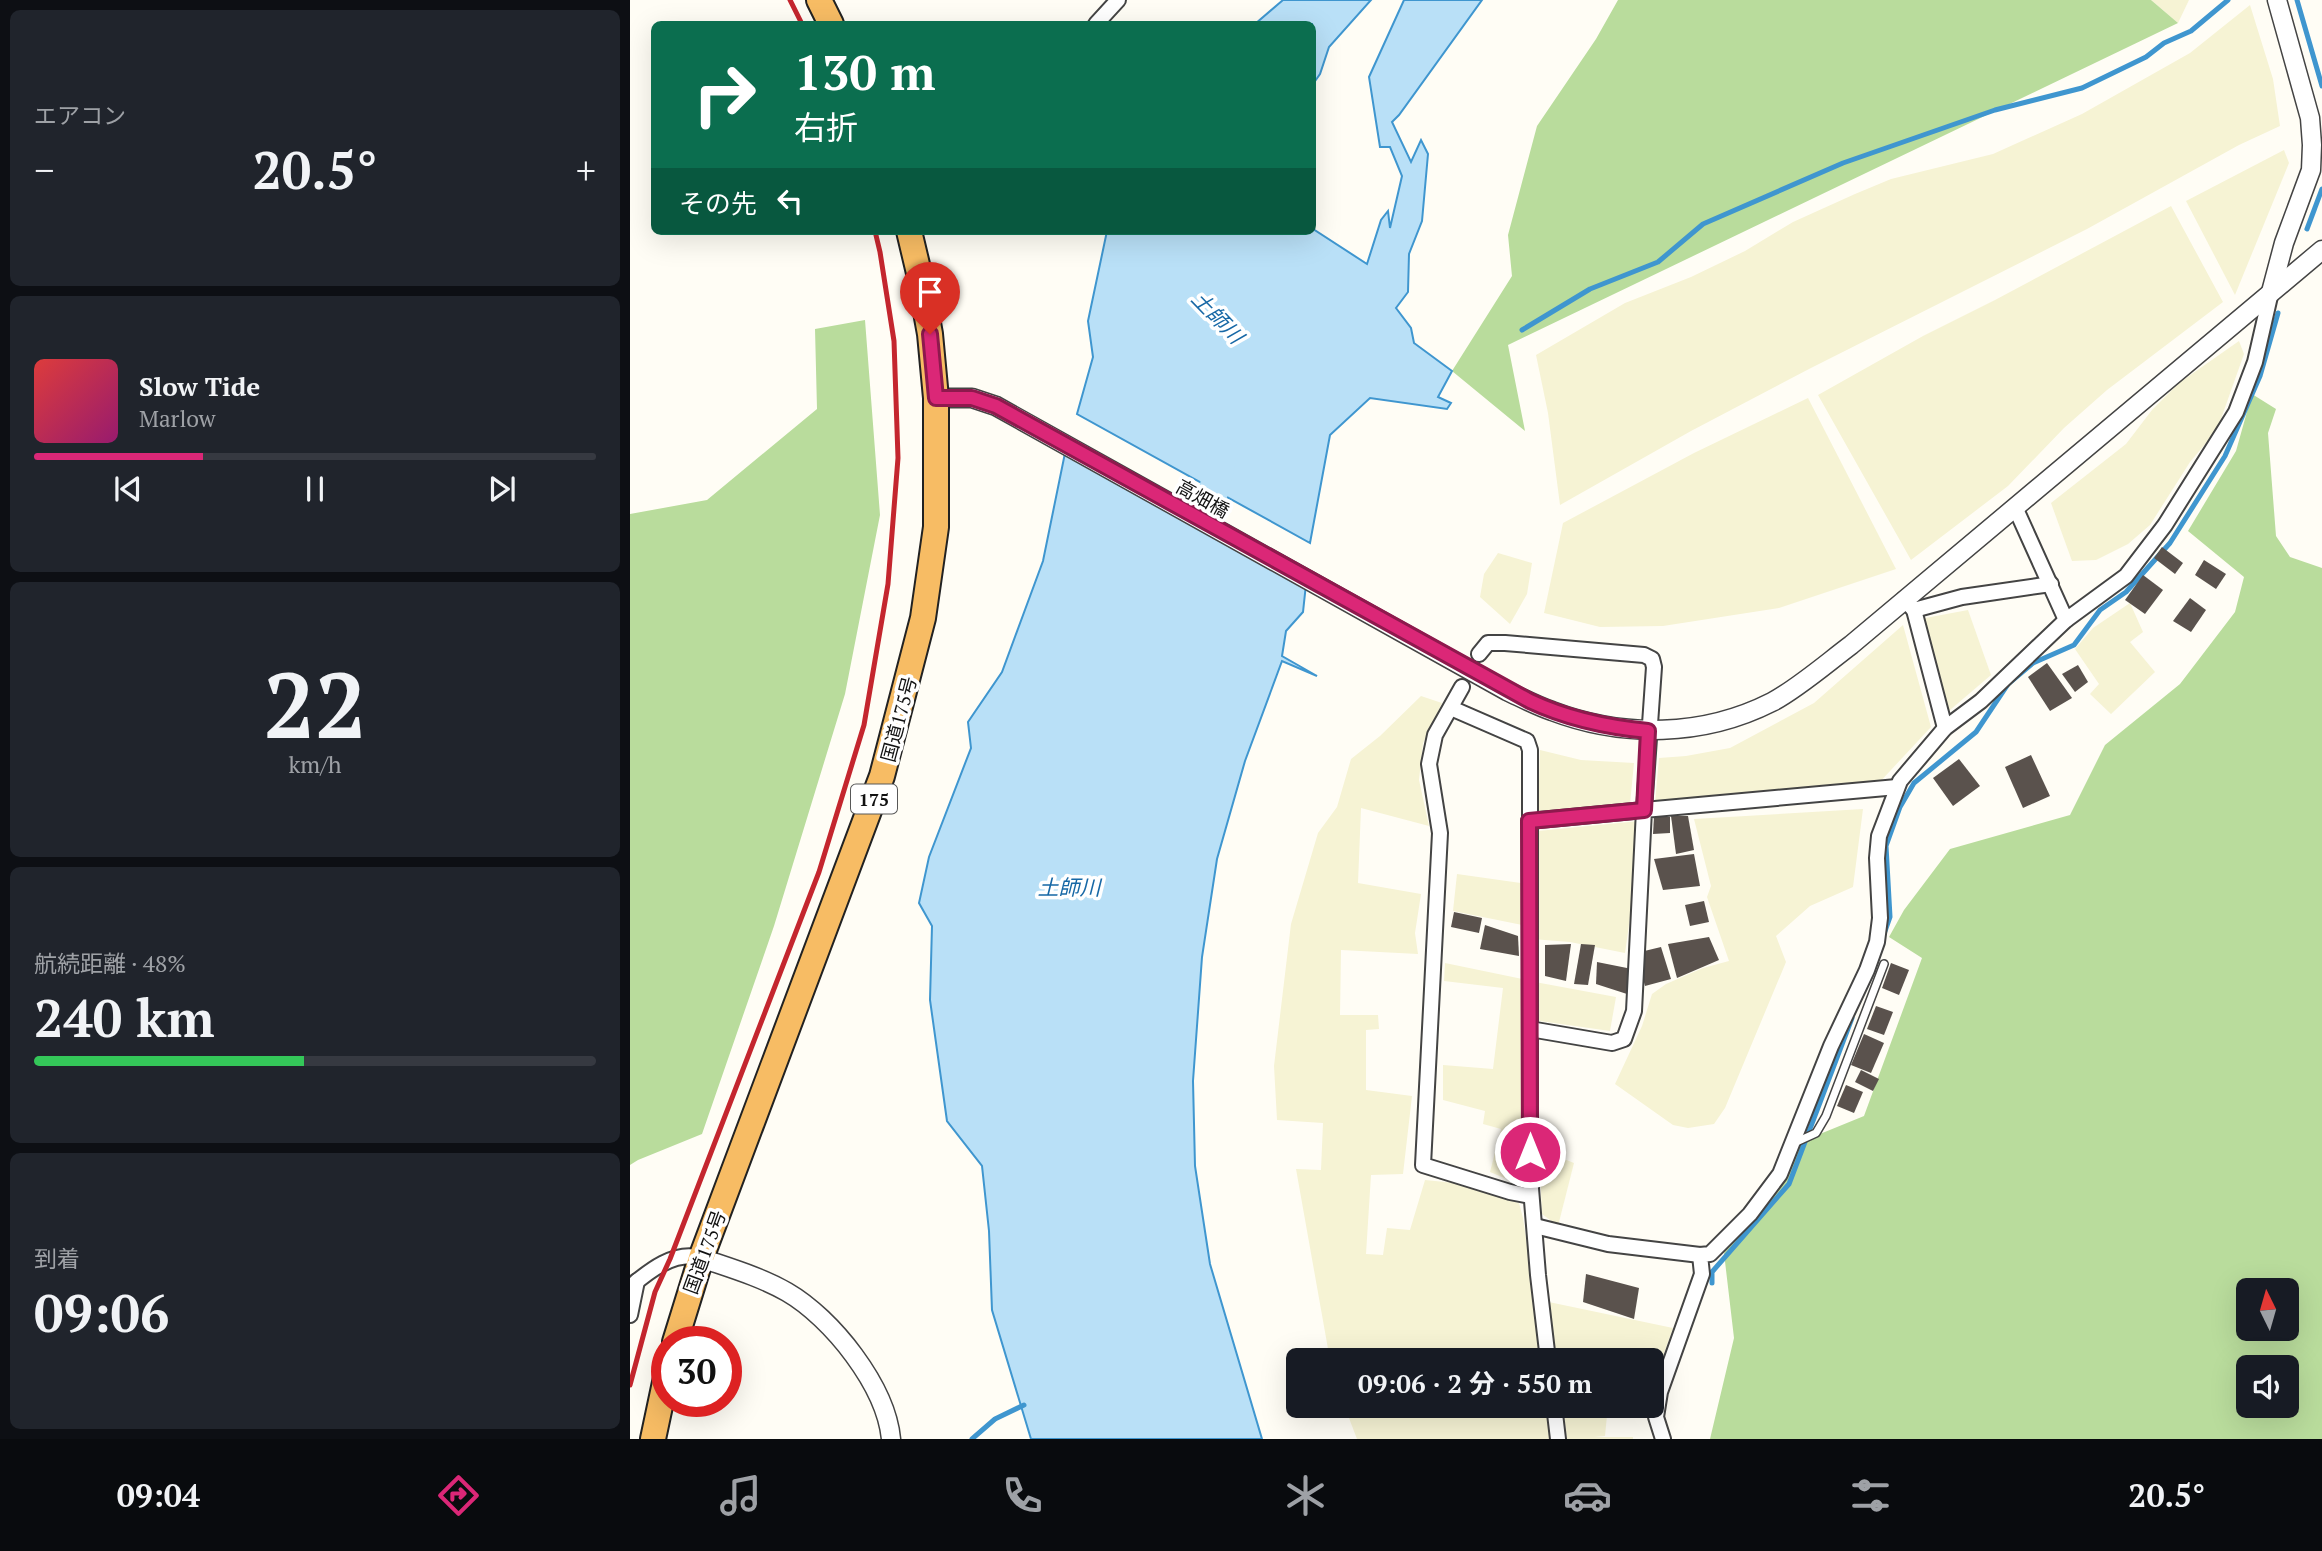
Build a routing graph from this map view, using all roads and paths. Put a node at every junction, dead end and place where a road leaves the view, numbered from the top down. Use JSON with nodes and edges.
{"nodes":[{"id":1,"x":819,"y":0,"type":"edge"},
{"id":2,"x":1118,"y":0,"type":"edge"},
{"id":3,"x":2277,"y":0,"type":"edge"},
{"id":4,"x":830,"y":21,"type":"edge"},
{"id":5,"x":1099,"y":21,"type":"edge"},
{"id":6,"x":910,"y":235,"type":"edge"},
{"id":7,"x":2322,"y":250,"type":"edge"},
{"id":8,"x":2271,"y":292,"type":"junction"},
{"id":9,"x":936,"y":398,"type":"junction"},
{"id":10,"x":2015,"y":507,"type":"junction"},
{"id":11,"x":2051,"y":584,"type":"junction"},
{"id":12,"x":1909,"y":604,"type":"junction"},
{"id":13,"x":2066,"y":620,"type":"junction"},
{"id":14,"x":1479,"y":654,"type":"dead end"},
{"id":15,"x":1462,"y":687,"type":"dead end"},
{"id":16,"x":1451,"y":708,"type":"junction"},
{"id":17,"x":1945,"y":728,"type":"junction"},
{"id":18,"x":1648,"y":731,"type":"junction"},
{"id":19,"x":1897,"y":787,"type":"junction"},
{"id":20,"x":1644,"y":810,"type":"junction"},
{"id":21,"x":1529,"y":821,"type":"junction"},
{"id":22,"x":1884,"y":964,"type":"dead end"},
{"id":23,"x":1530,"y":1029,"type":"junction"},
{"id":24,"x":1791,"y":1145,"type":"junction"},
{"id":25,"x":1531,"y":1196,"type":"junction"},
{"id":26,"x":1535,"y":1226,"type":"junction"},
{"id":27,"x":1700,"y":1255,"type":"junction"},
{"id":28,"x":701,"y":1258,"type":"junction"},
{"id":29,"x":633,"y":1284,"type":"edge"},
{"id":30,"x":630,"y":1315,"type":"edge"},
{"id":31,"x":680,"y":1326,"type":"edge"},
{"id":32,"x":1547,"y":1348,"type":"edge"},
{"id":33,"x":658,"y":1417,"type":"edge"},
{"id":34,"x":1556,"y":1418,"type":"edge"},
{"id":35,"x":653,"y":1439,"type":"edge"},
{"id":36,"x":891,"y":1439,"type":"edge"},
{"id":37,"x":1558,"y":1439,"type":"edge"},
{"id":38,"x":1663,"y":1439,"type":"edge"}],
"edges":[{"from":1,"to":4,"type":"highway"},
{"from":2,"to":5,"type":"street"},
{"from":3,"to":8,"type":"street"},
{"from":6,"to":9,"type":"highway","name":"国道175号","number":"175"},
{"from":7,"to":8,"type":"street","name":"高畑橋"},
{"from":8,"to":10,"type":"street","name":"高畑橋"},
{"from":8,"to":13,"type":"street"},
{"from":9,"to":18,"type":"street","name":"高畑橋"},
{"from":9,"to":28,"type":"highway","name":"国道175号","number":"175"},
{"from":10,"to":11,"type":"street"},
{"from":10,"to":12,"type":"street","name":"高畑橋"},
{"from":11,"to":12,"type":"street"},
{"from":11,"to":13,"type":"street"},
{"from":12,"to":17,"type":"street"},
{"from":12,"to":18,"type":"street","name":"高畑橋"},
{"from":13,"to":17,"type":"street"},
{"from":14,"to":18,"type":"street"},
{"from":15,"to":16,"type":"street"},
{"from":16,"to":21,"type":"street"},
{"from":16,"to":25,"type":"street"},
{"from":17,"to":19,"type":"street"},
{"from":18,"to":20,"type":"street"},
{"from":19,"to":20,"type":"street"},
{"from":19,"to":24,"type":"street"},
{"from":20,"to":21,"type":"street"},
{"from":20,"to":23,"type":"street"},
{"from":21,"to":23,"type":"street"},
{"from":22,"to":24,"type":"lane"},
{"from":23,"to":25,"type":"street"},
{"from":24,"to":27,"type":"street"},
{"from":25,"to":26,"type":"street"},
{"from":26,"to":27,"type":"street"},
{"from":26,"to":32,"type":"street"},
{"from":27,"to":38,"type":"street"},
{"from":28,"to":29,"type":"street"},
{"from":28,"to":31,"type":"highway","name":"国道175号","number":"175"},
{"from":28,"to":36,"type":"street"},
{"from":29,"to":30,"type":"street"},
{"from":33,"to":35,"type":"highway"},
{"from":34,"to":37,"type":"street"}]}
